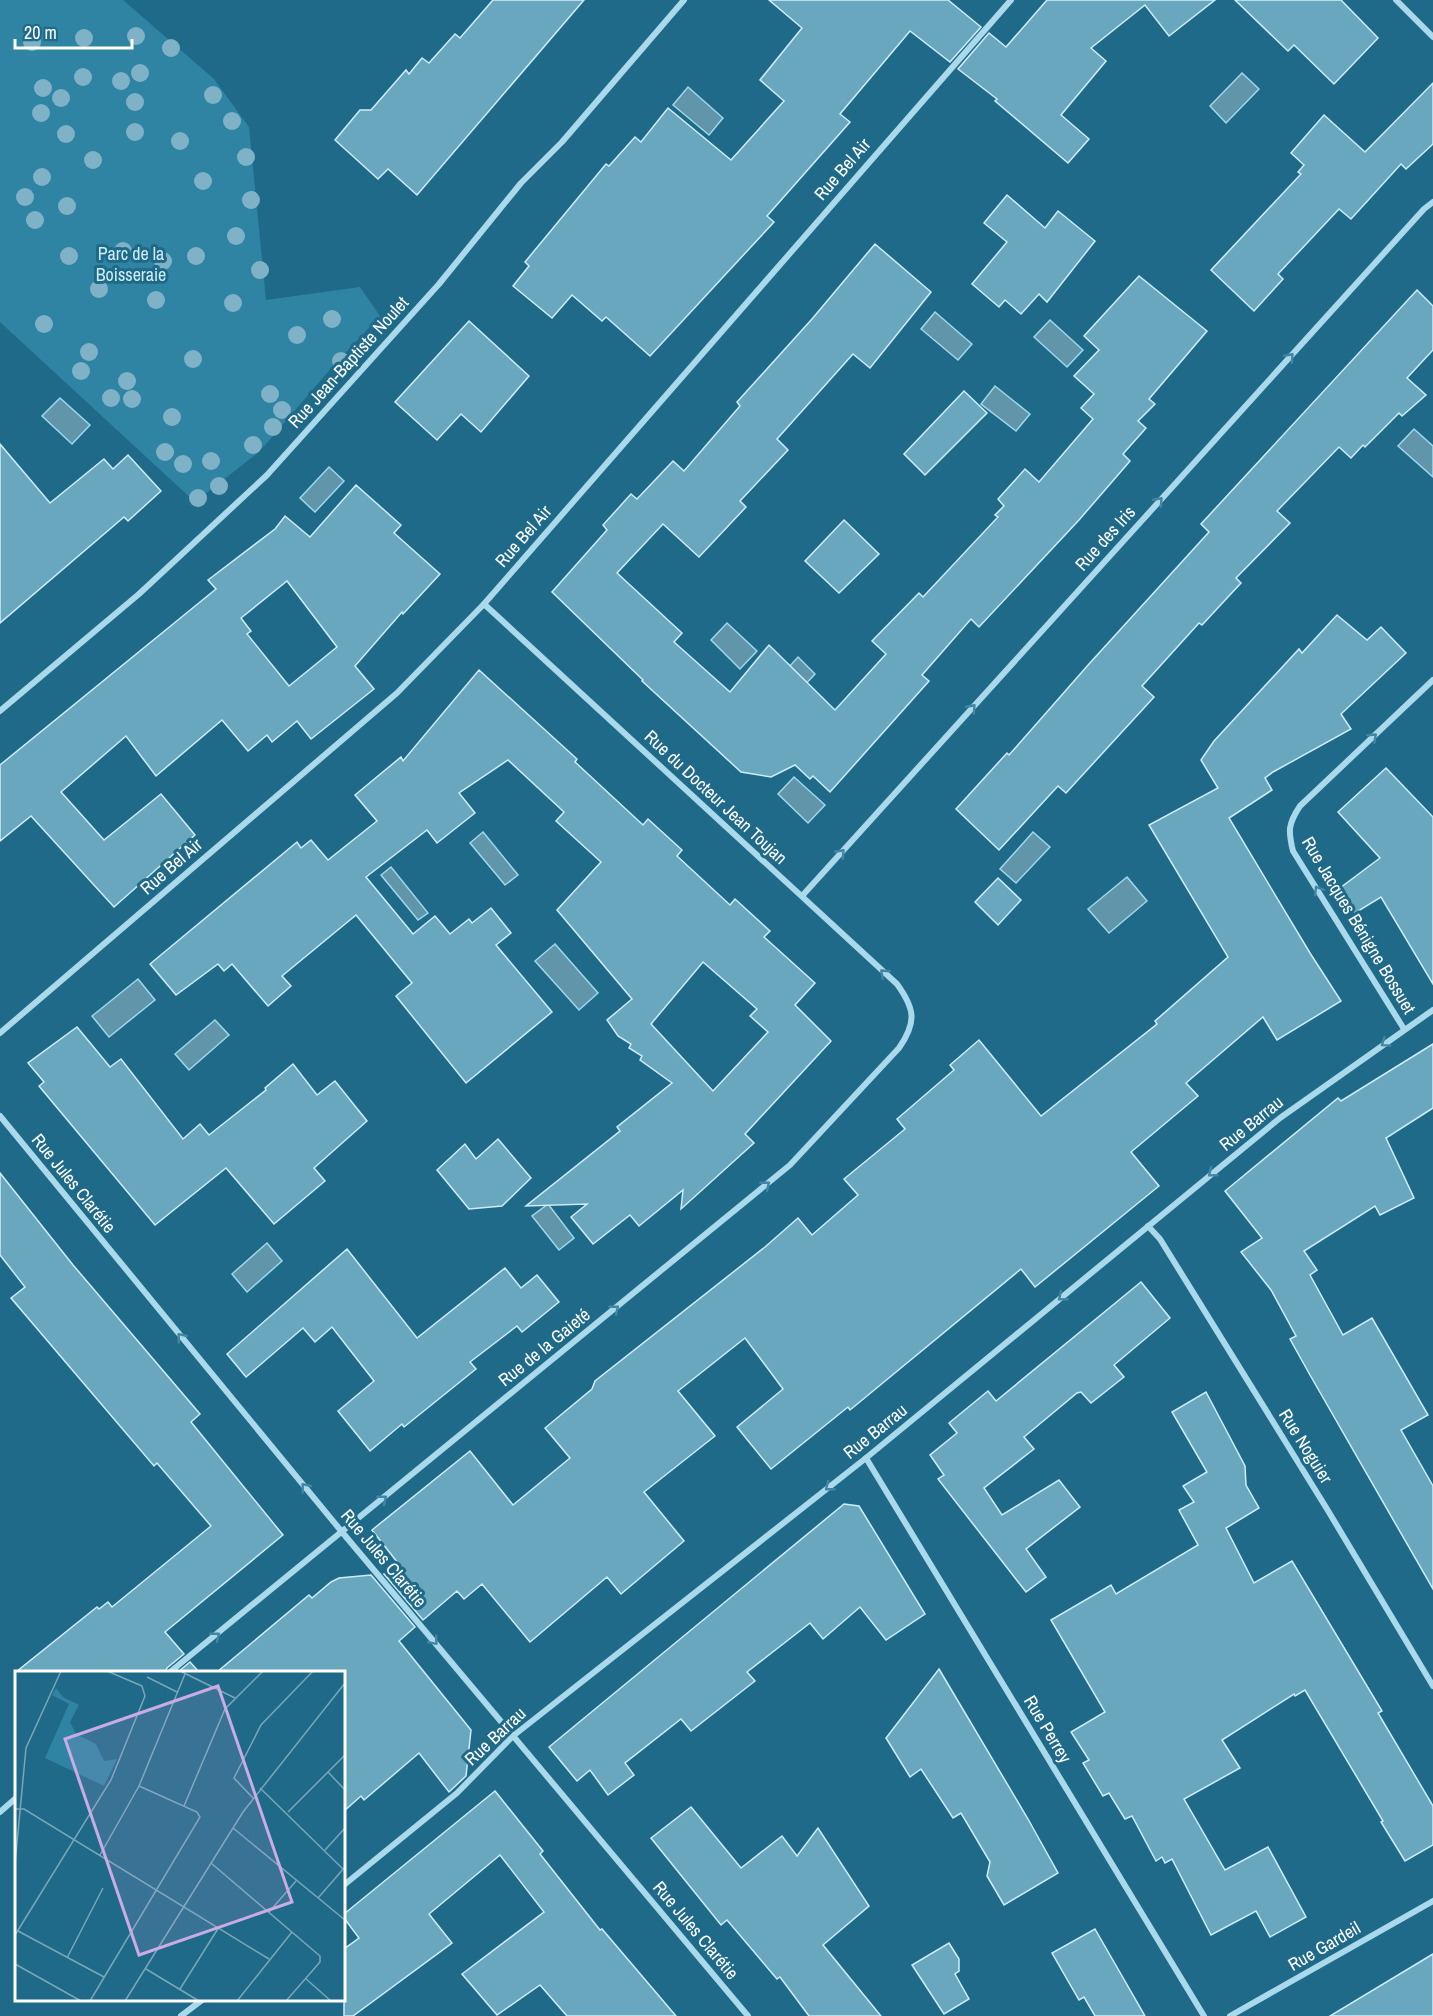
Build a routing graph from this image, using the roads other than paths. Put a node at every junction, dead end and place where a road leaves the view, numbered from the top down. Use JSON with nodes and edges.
{"nodes":[{"id":1,"x":684,"y":0,"type":"edge"},
{"id":2,"x":1011,"y":0,"type":"edge"},
{"id":3,"x":1396,"y":0,"type":"edge"},
{"id":4,"x":1433,"y":37,"type":"edge"},
{"id":5,"x":1433,"y":202,"type":"edge"},
{"id":6,"x":484,"y":604,"type":"junction"},
{"id":7,"x":1433,"y":680,"type":"edge"},
{"id":8,"x":0,"y":711,"type":"edge"},
{"id":9,"x":802,"y":896,"type":"junction"},
{"id":10,"x":1433,"y":1010,"type":"edge"},
{"id":11,"x":911,"y":1021,"type":"joint"},
{"id":12,"x":1404,"y":1029,"type":"junction"},
{"id":13,"x":0,"y":1033,"type":"edge"},
{"id":14,"x":0,"y":1116,"type":"edge"},
{"id":15,"x":1148,"y":1226,"type":"junction"},
{"id":16,"x":866,"y":1458,"type":"junction"},
{"id":17,"x":342,"y":1532,"type":"junction"},
{"id":18,"x":171,"y":1671,"type":"edge"},
{"id":19,"x":1433,"y":1686,"type":"edge"},
{"id":20,"x":513,"y":1736,"type":"junction"},
{"id":21,"x":15,"y":1799,"type":"edge"},
{"id":22,"x":0,"y":1812,"type":"edge"},
{"id":23,"x":345,"y":1884,"type":"edge"},
{"id":24,"x":1433,"y":1901,"type":"edge"},
{"id":25,"x":201,"y":2001,"type":"edge"},
{"id":26,"x":744,"y":2015,"type":"edge"},
{"id":27,"x":181,"y":2016,"type":"edge"},
{"id":28,"x":1204,"y":2016,"type":"edge"},
{"id":29,"x":1230,"y":2016,"type":"edge"}],
"edges":[{"from":1,"to":8,"type":"street","name":"Rue Jean-Baptiste Noulet"},
{"from":2,"to":6,"type":"street","name":"Rue Bel Air"},
{"from":3,"to":4,"type":"street"},
{"from":9,"to":5,"type":"street","name":"Rue des Iris","one_way":true},
{"from":6,"to":9,"type":"street","name":"Rue du Docteur Jean Toujan"},
{"from":6,"to":13,"type":"street","name":"Rue Bel Air"},
{"from":12,"to":7,"type":"street","name":"Rue Jacques Bénigne Bossuet","one_way":true},
{"from":11,"to":9,"type":"street","name":"Rue du Docteur Jean Toujan","one_way":true},
{"from":10,"to":12,"type":"street","name":"Rue Barrau"},
{"from":17,"to":11,"type":"street","name":"Rue de la Gaieté","one_way":true},
{"from":12,"to":15,"type":"street","name":"Rue Barrau","one_way":true},
{"from":17,"to":14,"type":"street","name":"Rue Jules Clarétie","one_way":true},
{"from":15,"to":16,"type":"street","name":"Rue Barrau","one_way":true},
{"from":15,"to":19,"type":"street","name":"Rue Noguier"},
{"from":16,"to":20,"type":"street","name":"Rue Barrau","one_way":true},
{"from":16,"to":28,"type":"street","name":"Rue Perrey"},
{"from":18,"to":17,"type":"street","name":"Rue de la Gaieté","one_way":true},
{"from":17,"to":20,"type":"street","name":"Rue Jules Clarétie","one_way":true},
{"from":20,"to":23,"type":"street","name":"Rue Barrau"},
{"from":20,"to":26,"type":"street","name":"Rue Jules Clarétie"},
{"from":21,"to":22,"type":"street"},
{"from":24,"to":29,"type":"street","name":"Rue Gardeil"},
{"from":25,"to":27,"type":"street"}]}
